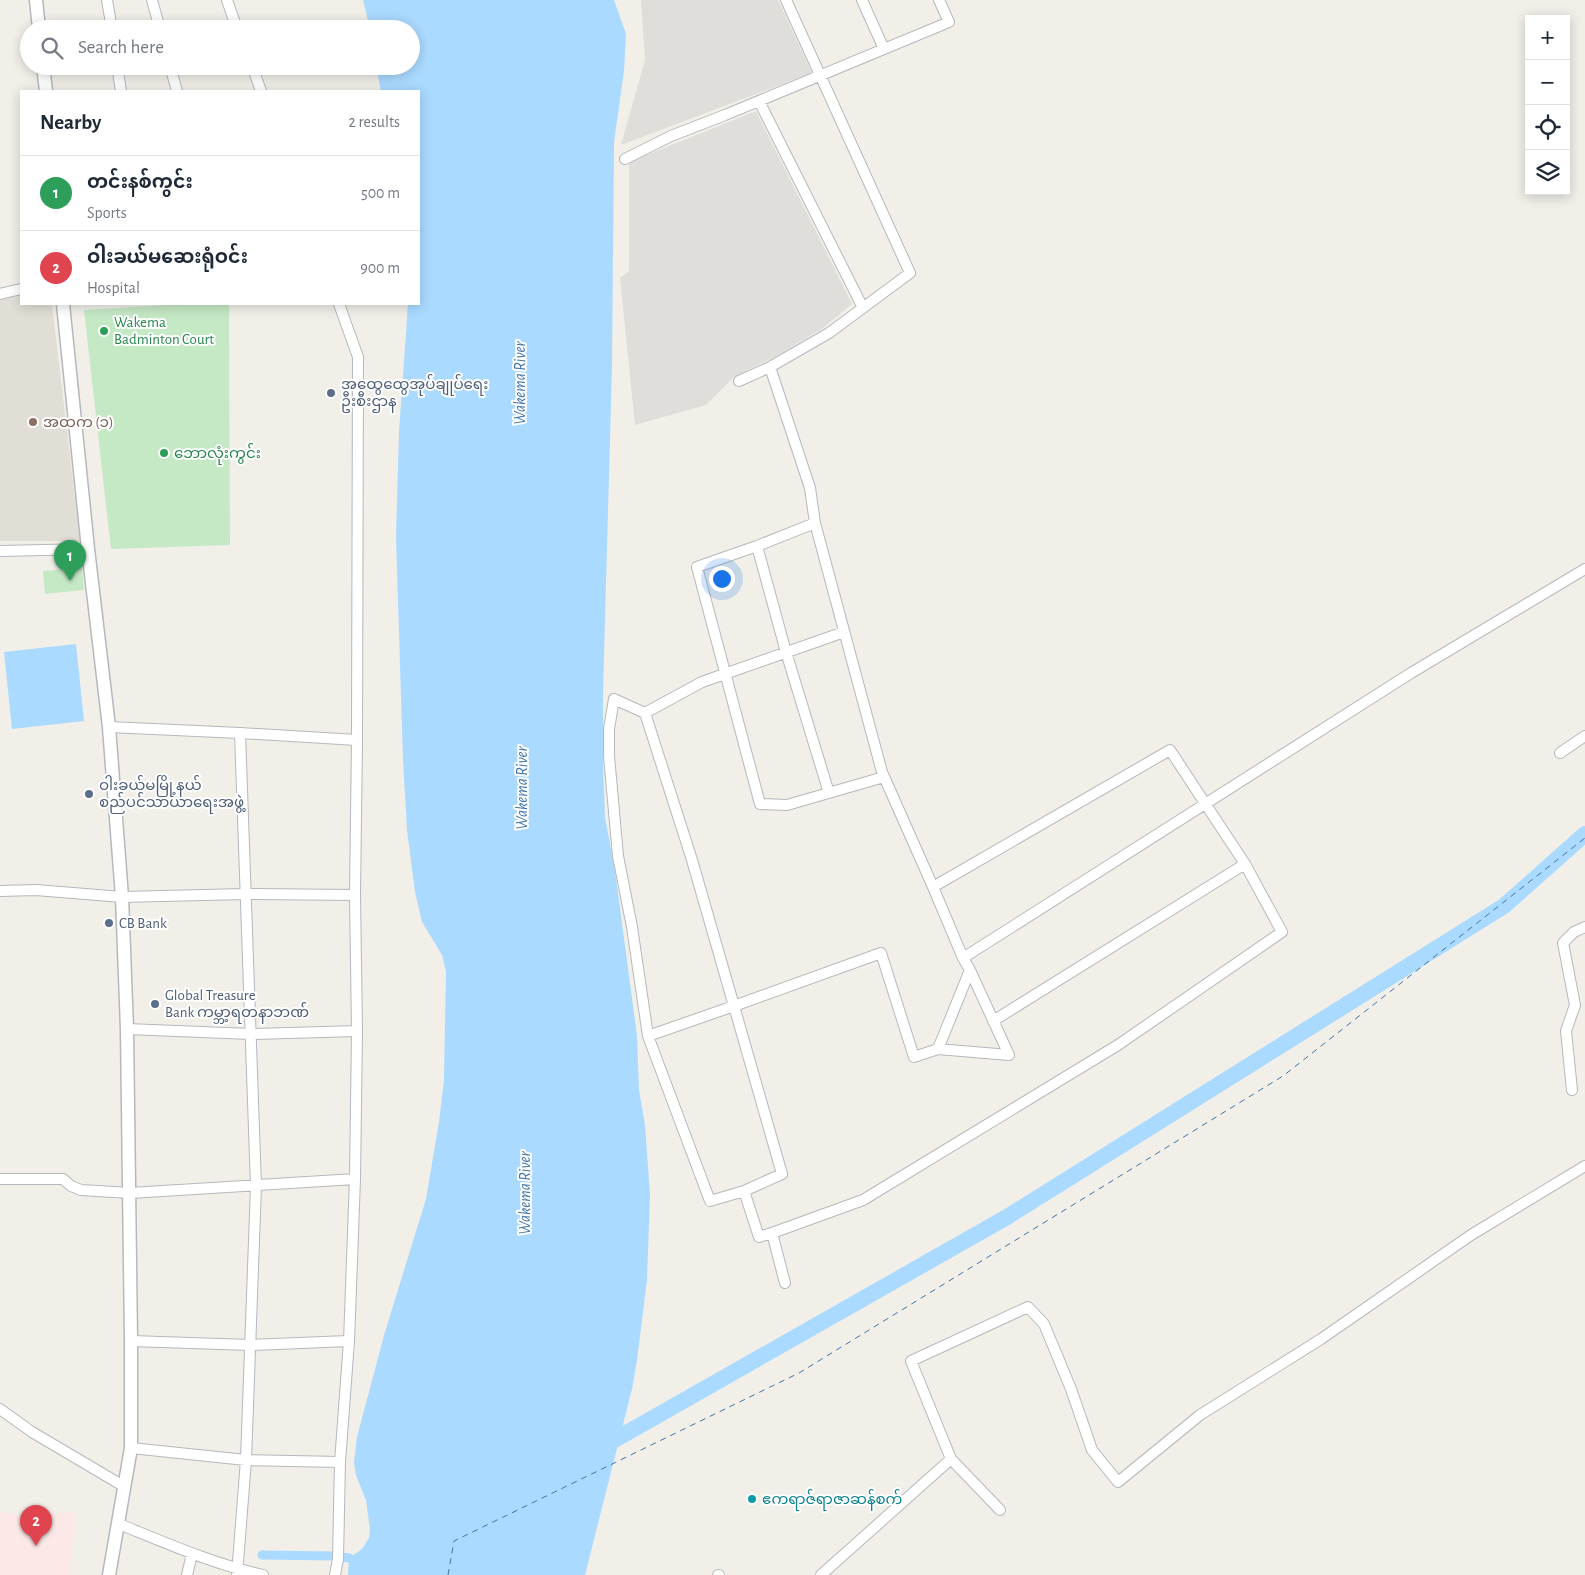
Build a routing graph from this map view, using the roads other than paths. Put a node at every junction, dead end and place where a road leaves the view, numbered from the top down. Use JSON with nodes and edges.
{"nodes":[{"id":1,"x":36,"y":0,"type":"edge"},
{"id":2,"x":107,"y":0,"type":"edge"},
{"id":3,"x":152,"y":0,"type":"edge"},
{"id":4,"x":227,"y":0,"type":"edge"},
{"id":5,"x":786,"y":0,"type":"edge"},
{"id":6,"x":862,"y":0,"type":"edge"},
{"id":7,"x":939,"y":0,"type":"edge"},
{"id":8,"x":38,"y":20,"type":"edge"},
{"id":9,"x":110,"y":20,"type":"edge"},
{"id":10,"x":158,"y":20,"type":"edge"},
{"id":11,"x":235,"y":20,"type":"edge"},
{"id":12,"x":884,"y":49,"type":"junction"},
{"id":13,"x":44,"y":75,"type":"edge"},
{"id":14,"x":118,"y":75,"type":"edge"},
{"id":15,"x":173,"y":75,"type":"edge"},
{"id":16,"x":255,"y":75,"type":"edge"},
{"id":17,"x":821,"y":76,"type":"junction"},
{"id":18,"x":46,"y":90,"type":"edge"},
{"id":19,"x":121,"y":90,"type":"edge"},
{"id":20,"x":177,"y":90,"type":"edge"},
{"id":21,"x":261,"y":90,"type":"edge"},
{"id":22,"x":759,"y":102,"type":"junction"},
{"id":23,"x":625,"y":159,"type":"dead end"},
{"id":24,"x":20,"y":289,"type":"edge"},
{"id":25,"x":0,"y":294,"type":"edge"},
{"id":26,"x":63,"y":305,"type":"edge"},
{"id":27,"x":339,"y":305,"type":"edge"},
{"id":28,"x":863,"y":308,"type":"junction"},
{"id":29,"x":770,"y":367,"type":"junction"},
{"id":30,"x":739,"y":381,"type":"dead end"},
{"id":31,"x":815,"y":523,"type":"junction"},
{"id":32,"x":756,"y":546,"type":"junction"},
{"id":33,"x":88,"y":549,"type":"junction"},
{"id":34,"x":0,"y":551,"type":"edge"},
{"id":35,"x":1585,"y":569,"type":"edge"},
{"id":36,"x":844,"y":632,"type":"junction"},
{"id":37,"x":786,"y":652,"type":"junction"},
{"id":38,"x":725,"y":674,"type":"junction"},
{"id":39,"x":645,"y":712,"type":"junction"},
{"id":40,"x":109,"y":727,"type":"junction"},
{"id":41,"x":240,"y":732,"type":"junction"},
{"id":42,"x":1585,"y":736,"type":"edge"},
{"id":43,"x":357,"y":740,"type":"junction"},
{"id":44,"x":1560,"y":753,"type":"dead end"},
{"id":45,"x":884,"y":777,"type":"junction"},
{"id":46,"x":829,"y":793,"type":"junction"},
{"id":47,"x":1205,"y":804,"type":"junction"},
{"id":48,"x":1245,"y":864,"type":"junction"},
{"id":49,"x":933,"y":887,"type":"junction"},
{"id":50,"x":0,"y":891,"type":"edge"},
{"id":51,"x":246,"y":894,"type":"junction"},
{"id":52,"x":355,"y":895,"type":"junction"},
{"id":53,"x":122,"y":897,"type":"junction"},
{"id":54,"x":1585,"y":927,"type":"edge"},
{"id":55,"x":963,"y":958,"type":"junction"},
{"id":56,"x":970,"y":970,"type":"junction"},
{"id":57,"x":734,"y":1006,"type":"junction"},
{"id":58,"x":993,"y":1021,"type":"junction"},
{"id":59,"x":127,"y":1029,"type":"junction"},
{"id":60,"x":357,"y":1031,"type":"junction"},
{"id":61,"x":251,"y":1034,"type":"junction"},
{"id":62,"x":648,"y":1036,"type":"junction"},
{"id":63,"x":938,"y":1049,"type":"junction"},
{"id":64,"x":1572,"y":1090,"type":"dead end"},
{"id":65,"x":1585,"y":1166,"type":"edge"},
{"id":66,"x":0,"y":1179,"type":"edge"},
{"id":67,"x":355,"y":1179,"type":"junction"},
{"id":68,"x":256,"y":1186,"type":"junction"},
{"id":69,"x":744,"y":1191,"type":"junction"},
{"id":70,"x":130,"y":1193,"type":"junction"},
{"id":71,"x":772,"y":1233,"type":"junction"},
{"id":72,"x":785,"y":1283,"type":"dead end"},
{"id":73,"x":132,"y":1341,"type":"junction"},
{"id":74,"x":349,"y":1341,"type":"junction"},
{"id":75,"x":251,"y":1345,"type":"junction"},
{"id":76,"x":0,"y":1409,"type":"edge"},
{"id":77,"x":131,"y":1448,"type":"junction"},
{"id":78,"x":246,"y":1460,"type":"junction"},
{"id":79,"x":950,"y":1460,"type":"junction"},
{"id":80,"x":340,"y":1462,"type":"junction"},
{"id":81,"x":124,"y":1487,"type":"junction"},
{"id":82,"x":1000,"y":1510,"type":"dead end"},
{"id":83,"x":119,"y":1524,"type":"junction"},
{"id":84,"x":192,"y":1554,"type":"junction"},
{"id":85,"x":238,"y":1572,"type":"edge"},
{"id":86,"x":109,"y":1575,"type":"edge"},
{"id":87,"x":187,"y":1575,"type":"edge"},
{"id":88,"x":263,"y":1575,"type":"edge"},
{"id":89,"x":335,"y":1575,"type":"edge"},
{"id":90,"x":821,"y":1575,"type":"edge"}],
"edges":[{"from":1,"to":8,"type":"street"},
{"from":2,"to":9,"type":"street"},
{"from":3,"to":10,"type":"street"},
{"from":4,"to":11,"type":"street"},
{"from":5,"to":17,"type":"street"},
{"from":6,"to":12,"type":"street"},
{"from":7,"to":12,"type":"street"},
{"from":12,"to":17,"type":"street"},
{"from":13,"to":18,"type":"street"},
{"from":14,"to":19,"type":"street"},
{"from":15,"to":20,"type":"street"},
{"from":16,"to":21,"type":"street"},
{"from":17,"to":22,"type":"street"},
{"from":17,"to":28,"type":"street"},
{"from":22,"to":23,"type":"street"},
{"from":22,"to":28,"type":"street"},
{"from":24,"to":25,"type":"street"},
{"from":26,"to":33,"type":"street"},
{"from":27,"to":43,"type":"street"},
{"from":28,"to":29,"type":"street"},
{"from":29,"to":30,"type":"street"},
{"from":29,"to":31,"type":"street"},
{"from":31,"to":32,"type":"street"},
{"from":31,"to":36,"type":"street"},
{"from":32,"to":37,"type":"street"},
{"from":32,"to":38,"type":"street"},
{"from":33,"to":34,"type":"street"},
{"from":33,"to":40,"type":"street"},
{"from":35,"to":47,"type":"street"},
{"from":36,"to":37,"type":"street"},
{"from":36,"to":45,"type":"street"},
{"from":37,"to":38,"type":"street"},
{"from":37,"to":46,"type":"street"},
{"from":38,"to":39,"type":"street"},
{"from":38,"to":46,"type":"street"},
{"from":39,"to":57,"type":"street"},
{"from":39,"to":62,"type":"street"},
{"from":40,"to":41,"type":"street"},
{"from":40,"to":53,"type":"street"},
{"from":41,"to":43,"type":"street"},
{"from":41,"to":51,"type":"street"},
{"from":42,"to":44,"type":"street"},
{"from":43,"to":52,"type":"street"},
{"from":45,"to":46,"type":"street"},
{"from":45,"to":49,"type":"street"},
{"from":47,"to":48,"type":"street"},
{"from":47,"to":49,"type":"street"},
{"from":47,"to":55,"type":"street"},
{"from":48,"to":58,"type":"street"},
{"from":48,"to":71,"type":"street"},
{"from":49,"to":55,"type":"street"},
{"from":50,"to":53,"type":"street"},
{"from":51,"to":52,"type":"street"},
{"from":51,"to":53,"type":"street"},
{"from":51,"to":61,"type":"street"},
{"from":52,"to":60,"type":"street"},
{"from":53,"to":59,"type":"street"},
{"from":54,"to":64,"type":"street"},
{"from":55,"to":56,"type":"street"},
{"from":56,"to":58,"type":"street"},
{"from":56,"to":63,"type":"street"},
{"from":57,"to":62,"type":"street"},
{"from":57,"to":63,"type":"street"},
{"from":57,"to":69,"type":"street"},
{"from":58,"to":63,"type":"street"},
{"from":59,"to":61,"type":"street"},
{"from":59,"to":70,"type":"street"},
{"from":60,"to":61,"type":"street"},
{"from":60,"to":67,"type":"street"},
{"from":61,"to":68,"type":"street"},
{"from":62,"to":69,"type":"street"},
{"from":65,"to":79,"type":"street"},
{"from":66,"to":70,"type":"street"},
{"from":67,"to":68,"type":"street"},
{"from":67,"to":74,"type":"street"},
{"from":68,"to":70,"type":"street"},
{"from":68,"to":75,"type":"street"},
{"from":69,"to":71,"type":"street"},
{"from":70,"to":73,"type":"street"},
{"from":71,"to":72,"type":"street"},
{"from":73,"to":75,"type":"street"},
{"from":73,"to":77,"type":"street"},
{"from":74,"to":75,"type":"street"},
{"from":74,"to":80,"type":"street"},
{"from":75,"to":78,"type":"street"},
{"from":76,"to":81,"type":"street"},
{"from":77,"to":78,"type":"street"},
{"from":77,"to":81,"type":"street"},
{"from":78,"to":80,"type":"street"},
{"from":78,"to":85,"type":"street"},
{"from":79,"to":82,"type":"street"},
{"from":79,"to":90,"type":"street"},
{"from":80,"to":89,"type":"street"},
{"from":81,"to":83,"type":"street"},
{"from":83,"to":84,"type":"street"},
{"from":83,"to":86,"type":"street"},
{"from":84,"to":85,"type":"street"},
{"from":84,"to":87,"type":"street"},
{"from":85,"to":88,"type":"street"}]}
